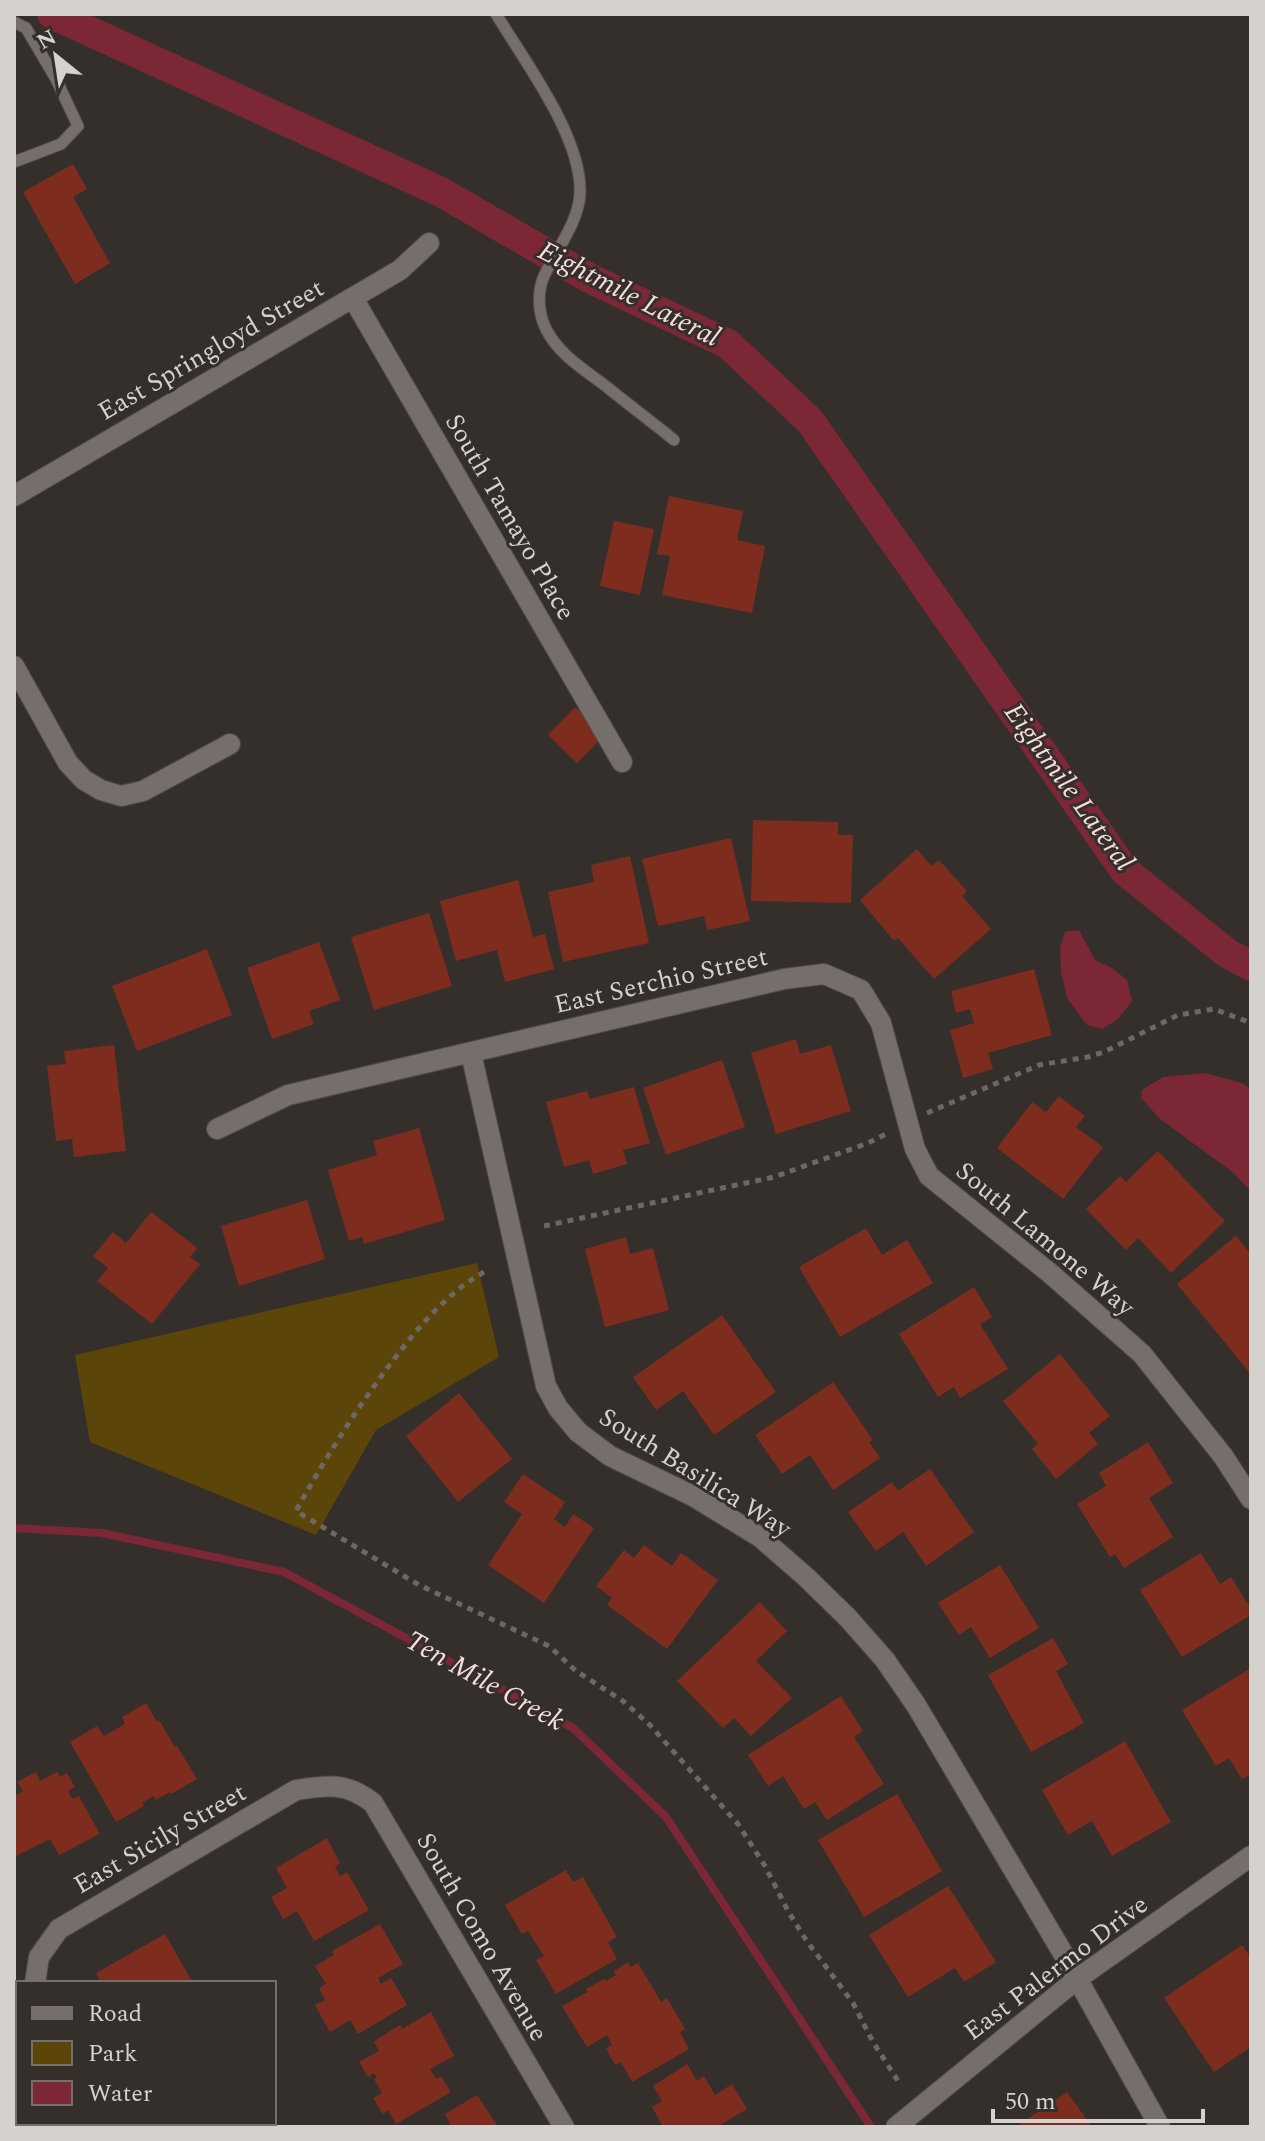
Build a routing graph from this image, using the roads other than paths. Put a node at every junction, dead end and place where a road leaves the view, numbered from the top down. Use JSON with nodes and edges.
{"nodes":[{"id":1,"x":496,"y":14,"type":"edge"},
{"id":2,"x":14,"y":22,"type":"edge"},
{"id":3,"x":14,"y":162,"type":"edge"},
{"id":4,"x":429,"y":243,"type":"dead end"},
{"id":5,"x":353,"y":298,"type":"junction"},
{"id":6,"x":674,"y":440,"type":"dead end"},
{"id":7,"x":14,"y":496,"type":"edge"},
{"id":8,"x":14,"y":666,"type":"edge"},
{"id":9,"x":230,"y":744,"type":"dead end"},
{"id":10,"x":622,"y":762,"type":"dead end"},
{"id":11,"x":861,"y":990,"type":"joint"},
{"id":12,"x":471,"y":1053,"type":"junction"},
{"id":13,"x":217,"y":1129,"type":"dead end"},
{"id":14,"x":1251,"y":1499,"type":"edge"},
{"id":15,"x":343,"y":1787,"type":"joint"},
{"id":16,"x":1251,"y":1856,"type":"edge"},
{"id":17,"x":1077,"y":1979,"type":"junction"},
{"id":18,"x":34,"y":1981,"type":"edge"},
{"id":19,"x":564,"y":2127,"type":"edge"},
{"id":20,"x":896,"y":2127,"type":"edge"},
{"id":21,"x":1160,"y":2127,"type":"edge"}],
"edges":[{"from":1,"to":6,"type":"lane"},
{"from":2,"to":3,"type":"lane"},
{"from":4,"to":5,"type":"street","name":"East Springloyd Street"},
{"from":5,"to":7,"type":"street","name":"East Springloyd Street"},
{"from":5,"to":10,"type":"street","name":"South Tamayo Place"},
{"from":8,"to":9,"type":"street"},
{"from":11,"to":12,"type":"street","name":"East Serchio Street"},
{"from":11,"to":14,"type":"street","name":"South Lamone Way"},
{"from":12,"to":13,"type":"street","name":"East Serchio Street"},
{"from":12,"to":17,"type":"street","name":"South Basilica Way"},
{"from":15,"to":18,"type":"street","name":"East Sicily Street"},
{"from":15,"to":19,"type":"street","name":"South Como Avenue"},
{"from":16,"to":17,"type":"street","name":"East Palermo Drive"},
{"from":17,"to":20,"type":"street","name":"East Palermo Drive"},
{"from":17,"to":21,"type":"street","name":"South Basilica Way"}]}
